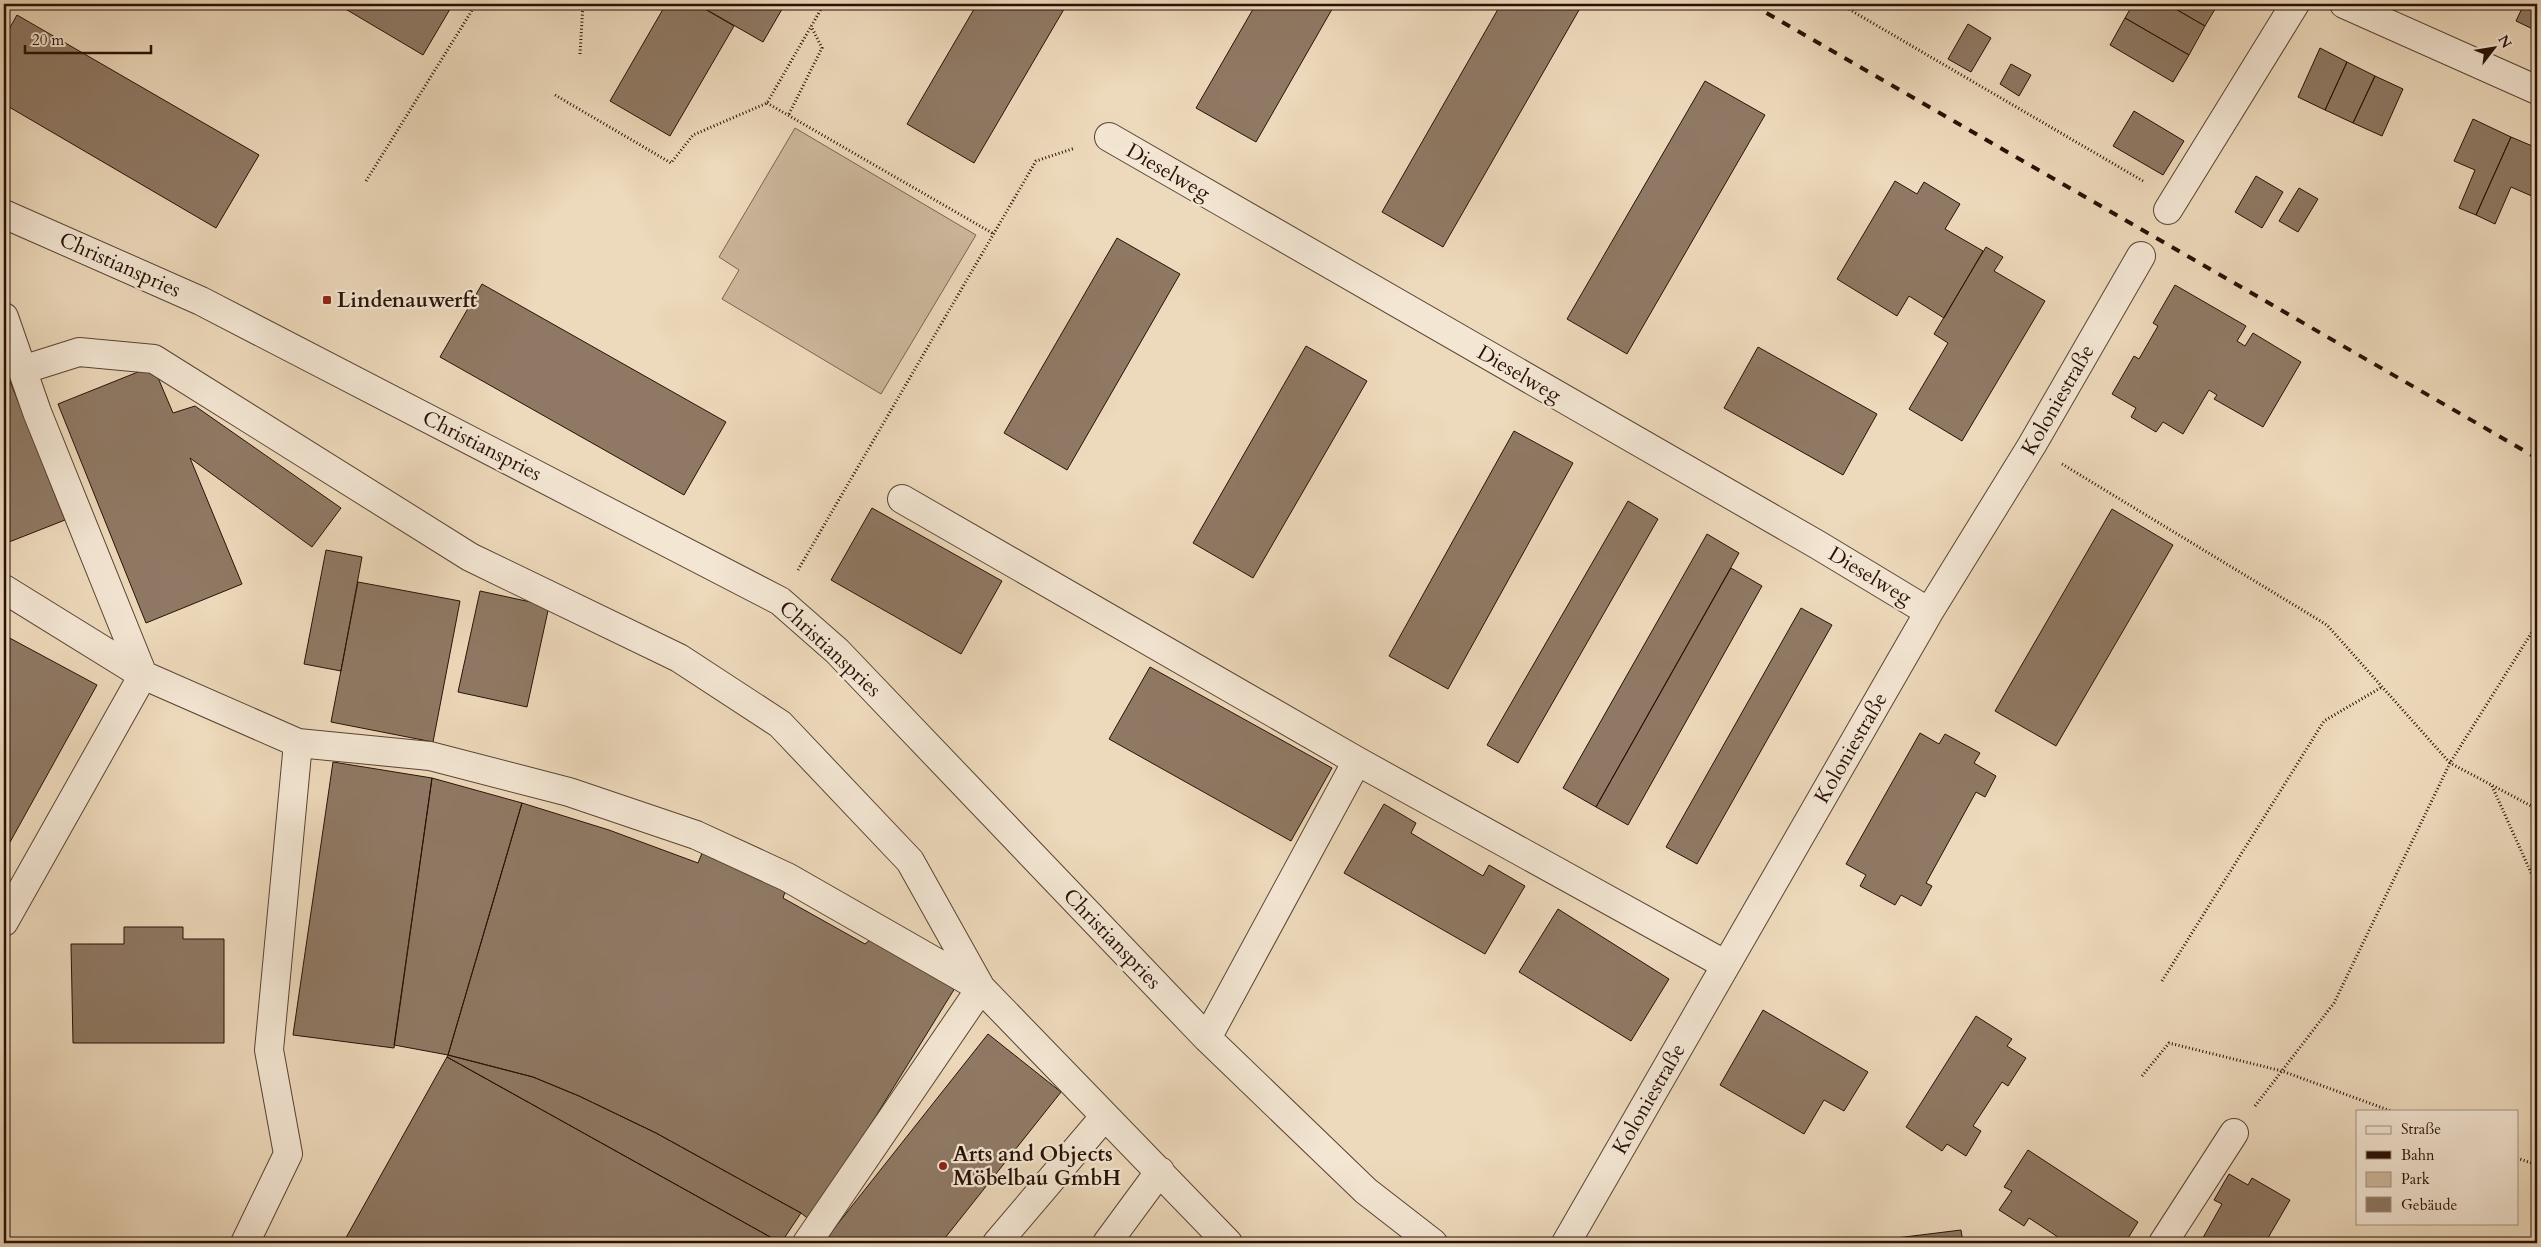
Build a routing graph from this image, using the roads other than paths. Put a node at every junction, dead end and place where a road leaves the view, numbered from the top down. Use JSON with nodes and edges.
{"nodes":[{"id":1,"x":2295,"y":4,"type":"edge"},
{"id":2,"x":2344,"y":4,"type":"edge"},
{"id":3,"x":2537,"y":90,"type":"edge"},
{"id":4,"x":1109,"y":137,"type":"road end"},
{"id":5,"x":2171,"y":205,"type":"road end"},
{"id":6,"x":4,"y":214,"type":"edge"},
{"id":7,"x":2141,"y":256,"type":"dead end"},
{"id":8,"x":4,"y":317,"type":"edge"},
{"id":9,"x":22,"y":370,"type":"junction"},
{"id":10,"x":902,"y":499,"type":"dead end"},
{"id":11,"x":4,"y":589,"type":"edge"},
{"id":12,"x":1929,"y":612,"type":"junction"},
{"id":13,"x":143,"y":675,"type":"junction"},
{"id":14,"x":298,"y":743,"type":"junction"},
{"id":15,"x":1358,"y":761,"type":"junction"},
{"id":16,"x":4,"y":922,"type":"edge"},
{"id":17,"x":1726,"y":965,"type":"junction"},
{"id":18,"x":981,"y":988,"type":"junction"},
{"id":19,"x":1207,"y":1038,"type":"junction"},
{"id":20,"x":1105,"y":1116,"type":"junction"},
{"id":21,"x":2234,"y":1133,"type":"road end"},
{"id":22,"x":1160,"y":1171,"type":"junction"},
{"id":23,"x":1224,"y":1242,"type":"edge"},
{"id":24,"x":245,"y":1243,"type":"edge"},
{"id":25,"x":807,"y":1243,"type":"edge"},
{"id":26,"x":997,"y":1243,"type":"edge"},
{"id":27,"x":1108,"y":1243,"type":"edge"},
{"id":28,"x":1433,"y":1243,"type":"edge"},
{"id":29,"x":1566,"y":1243,"type":"edge"},
{"id":30,"x":2163,"y":1243,"type":"edge"}],
"edges":[{"from":1,"to":5,"type":"street"},
{"from":2,"to":3,"type":"street"},
{"from":4,"to":12,"type":"street","name":"Dieselweg"},
{"from":6,"to":19,"type":"street","name":"Christianspries"},
{"from":7,"to":12,"type":"street","name":"Koloniestraße"},
{"from":8,"to":9,"type":"street"},
{"from":9,"to":13,"type":"street"},
{"from":9,"to":18,"type":"street"},
{"from":10,"to":15,"type":"street"},
{"from":11,"to":13,"type":"street"},
{"from":12,"to":17,"type":"street","name":"Koloniestraße"},
{"from":13,"to":14,"type":"street"},
{"from":13,"to":16,"type":"street"},
{"from":14,"to":18,"type":"street"},
{"from":14,"to":24,"type":"street"},
{"from":15,"to":17,"type":"street"},
{"from":15,"to":19,"type":"street"},
{"from":17,"to":29,"type":"street","name":"Koloniestraße"},
{"from":18,"to":20,"type":"street"},
{"from":18,"to":25,"type":"street"},
{"from":19,"to":28,"type":"street","name":"Christianspries"},
{"from":20,"to":22,"type":"street"},
{"from":20,"to":26,"type":"street"},
{"from":21,"to":30,"type":"street"},
{"from":22,"to":23,"type":"street"},
{"from":22,"to":27,"type":"street"}]}
